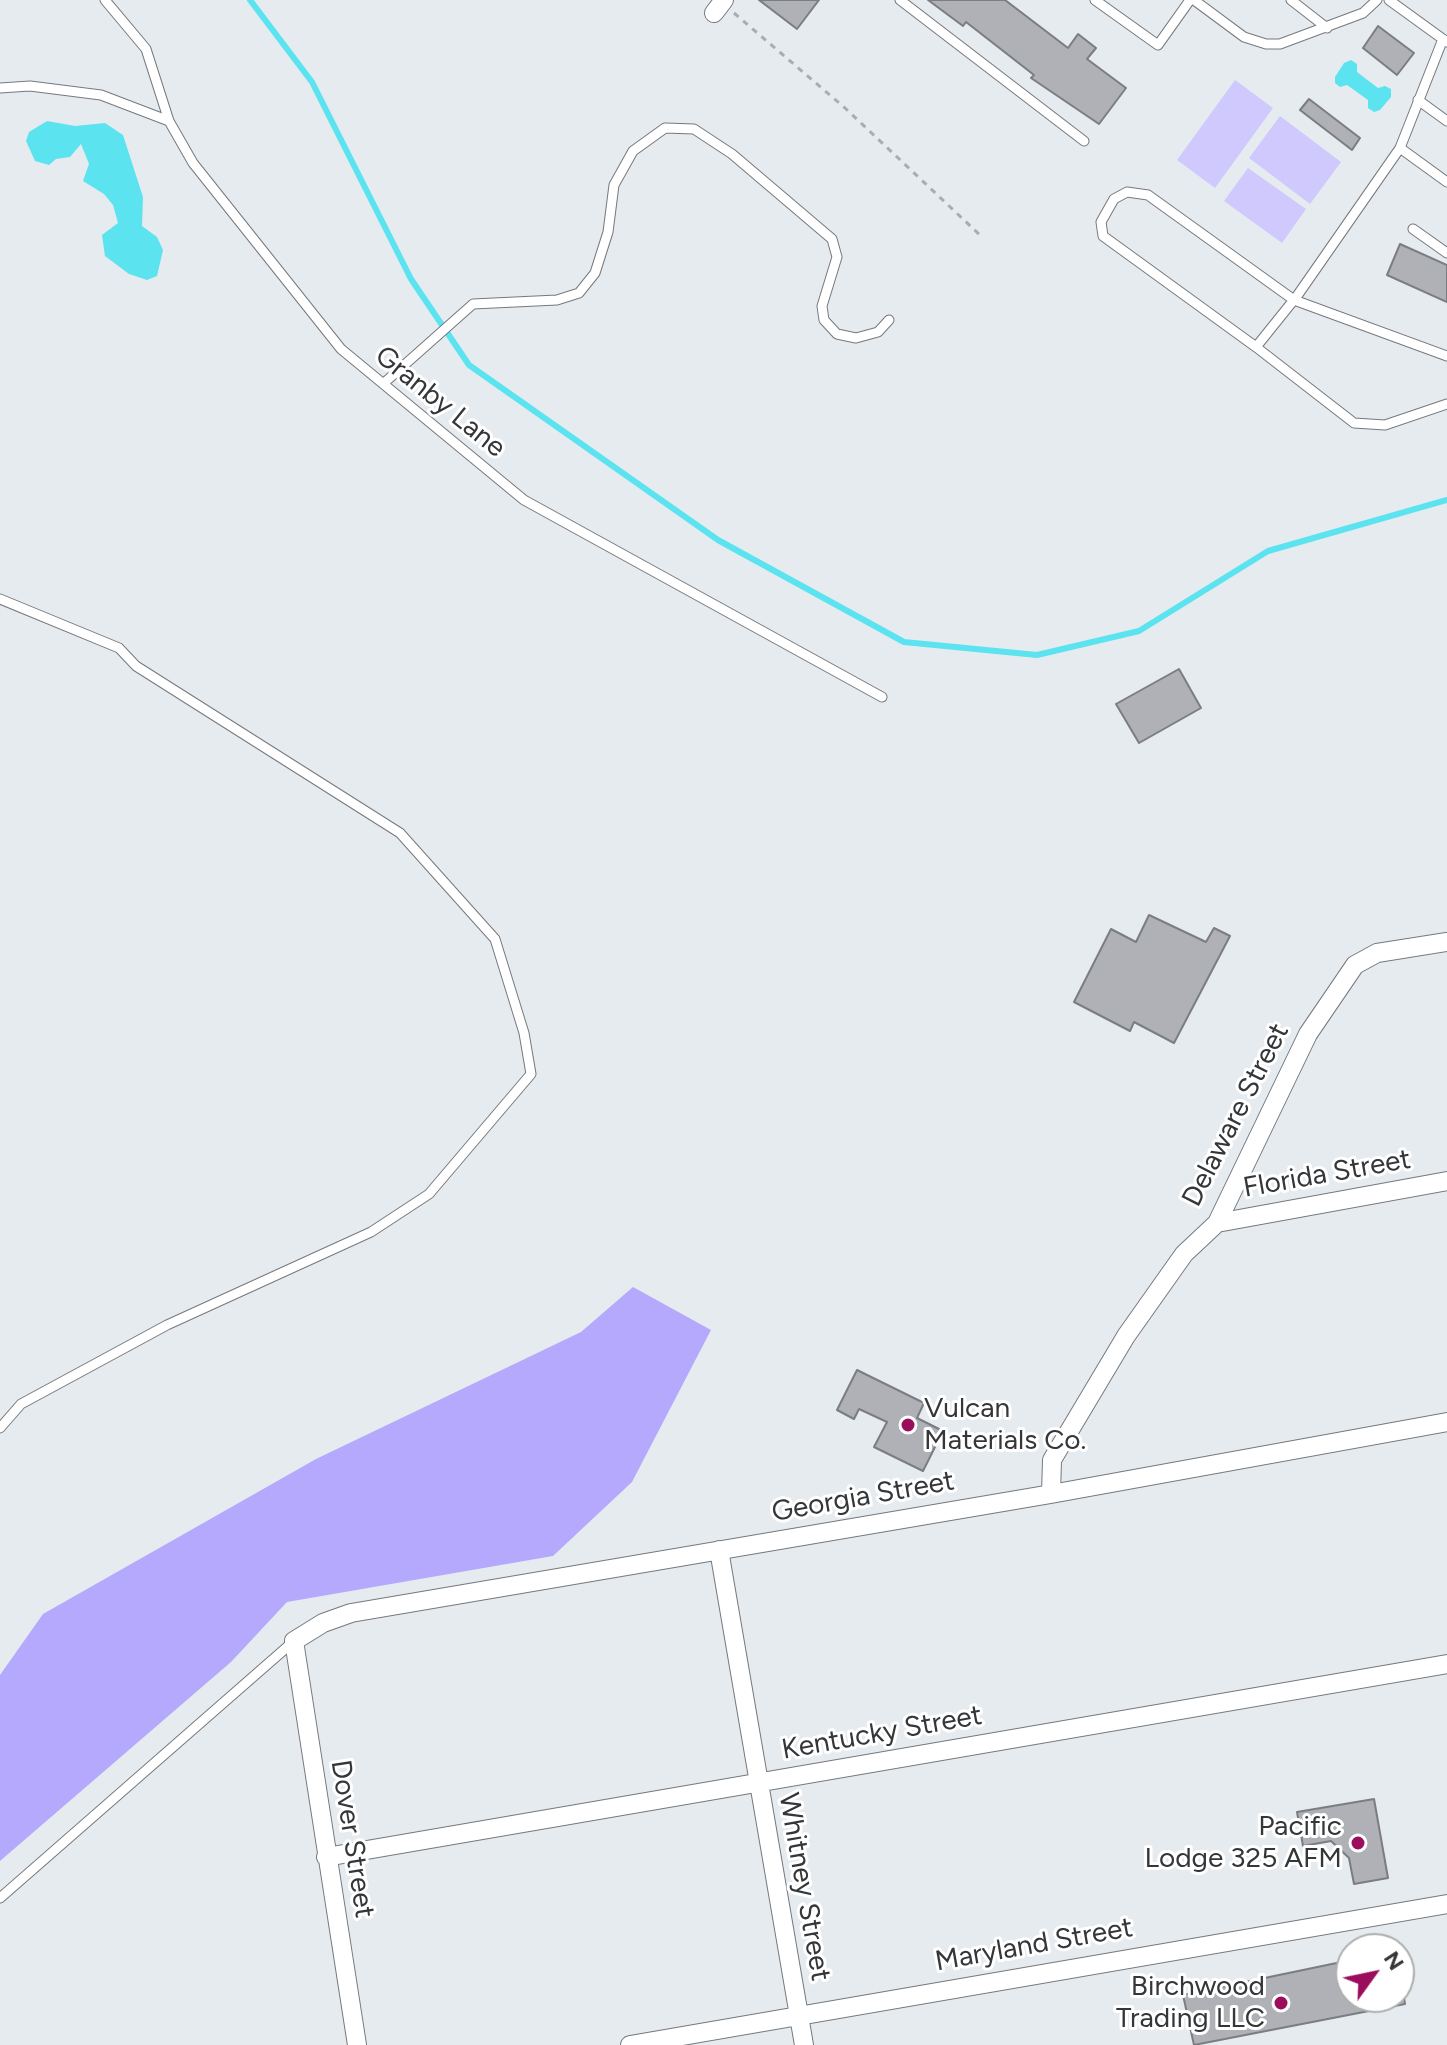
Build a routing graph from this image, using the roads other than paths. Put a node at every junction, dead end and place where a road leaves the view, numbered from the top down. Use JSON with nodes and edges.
{"nodes":[{"id":1,"x":105,"y":0,"type":"edge"},
{"id":2,"x":900,"y":0,"type":"edge"},
{"id":3,"x":1095,"y":0,"type":"edge"},
{"id":4,"x":1192,"y":0,"type":"edge"},
{"id":5,"x":1291,"y":0,"type":"edge"},
{"id":6,"x":1377,"y":0,"type":"edge"},
{"id":7,"x":1389,"y":0,"type":"edge"},
{"id":8,"x":1327,"y":28,"type":"junction"},
{"id":9,"x":1445,"y":41,"type":"edge"},
{"id":10,"x":0,"y":88,"type":"edge"},
{"id":11,"x":1418,"y":100,"type":"junction"},
{"id":12,"x":169,"y":121,"type":"junction"},
{"id":13,"x":1447,"y":121,"type":"edge"},
{"id":14,"x":1084,"y":141,"type":"dead end"},
{"id":15,"x":1400,"y":148,"type":"junction"},
{"id":16,"x":1447,"y":182,"type":"edge"},
{"id":17,"x":1413,"y":229,"type":"dead end"},
{"id":18,"x":1447,"y":253,"type":"edge"},
{"id":19,"x":1294,"y":300,"type":"junction"},
{"id":20,"x":889,"y":320,"type":"dead end"},
{"id":21,"x":1256,"y":347,"type":"junction"},
{"id":22,"x":1447,"y":356,"type":"edge"},
{"id":23,"x":384,"y":383,"type":"junction"},
{"id":24,"x":1447,"y":404,"type":"edge"},
{"id":25,"x":0,"y":599,"type":"edge"},
{"id":26,"x":882,"y":697,"type":"dead end"},
{"id":27,"x":1447,"y":942,"type":"edge"},
{"id":28,"x":1447,"y":1181,"type":"edge"},
{"id":29,"x":1217,"y":1223,"type":"junction"},
{"id":30,"x":1447,"y":1422,"type":"edge"},
{"id":31,"x":0,"y":1428,"type":"edge"},
{"id":32,"x":1051,"y":1494,"type":"junction"},
{"id":33,"x":719,"y":1550,"type":"junction"},
{"id":34,"x":294,"y":1641,"type":"junction"},
{"id":35,"x":1447,"y":1664,"type":"edge"},
{"id":36,"x":756,"y":1783,"type":"junction"},
{"id":37,"x":326,"y":1857,"type":"junction"},
{"id":38,"x":0,"y":1898,"type":"edge"},
{"id":39,"x":1447,"y":1904,"type":"edge"},
{"id":40,"x":799,"y":2013,"type":"junction"},
{"id":41,"x":357,"y":2045,"type":"edge"},
{"id":42,"x":630,"y":2045,"type":"edge"},
{"id":43,"x":804,"y":2045,"type":"edge"}],
"edges":[{"from":1,"to":12,"type":"lane","name":"Granby Lane"},
{"from":2,"to":14,"type":"lane"},
{"from":3,"to":4,"type":"lane"},
{"from":4,"to":8,"type":"lane"},
{"from":5,"to":8,"type":"lane"},
{"from":6,"to":8,"type":"lane"},
{"from":7,"to":9,"type":"lane"},
{"from":9,"to":11,"type":"lane"},
{"from":10,"to":12,"type":"lane"},
{"from":11,"to":13,"type":"lane"},
{"from":11,"to":15,"type":"lane"},
{"from":12,"to":23,"type":"lane","name":"Granby Lane"},
{"from":15,"to":16,"type":"lane"},
{"from":15,"to":19,"type":"lane"},
{"from":17,"to":18,"type":"lane"},
{"from":19,"to":21,"type":"lane"},
{"from":19,"to":21,"type":"lane"},
{"from":19,"to":22,"type":"lane"},
{"from":20,"to":23,"type":"lane"},
{"from":21,"to":24,"type":"lane"},
{"from":23,"to":26,"type":"lane","name":"Granby Lane"},
{"from":25,"to":31,"type":"lane"},
{"from":27,"to":29,"type":"street","name":"Delaware Street"},
{"from":28,"to":29,"type":"street","name":"Florida Street"},
{"from":29,"to":32,"type":"street","name":"Delaware Street"},
{"from":30,"to":32,"type":"street","name":"Georgia Street"},
{"from":32,"to":33,"type":"street","name":"Georgia Street"},
{"from":33,"to":34,"type":"street","name":"Georgia Street"},
{"from":33,"to":36,"type":"street","name":"Whitney Street"},
{"from":34,"to":37,"type":"street","name":"Dover Street"},
{"from":34,"to":38,"type":"lane"},
{"from":35,"to":36,"type":"street","name":"Kentucky Street"},
{"from":36,"to":37,"type":"street","name":"Kentucky Street"},
{"from":36,"to":40,"type":"street","name":"Whitney Street"},
{"from":37,"to":41,"type":"street","name":"Dover Street"},
{"from":39,"to":40,"type":"street","name":"Maryland Street"},
{"from":40,"to":42,"type":"street","name":"Maryland Street"},
{"from":40,"to":43,"type":"street","name":"Whitney Street"}]}
